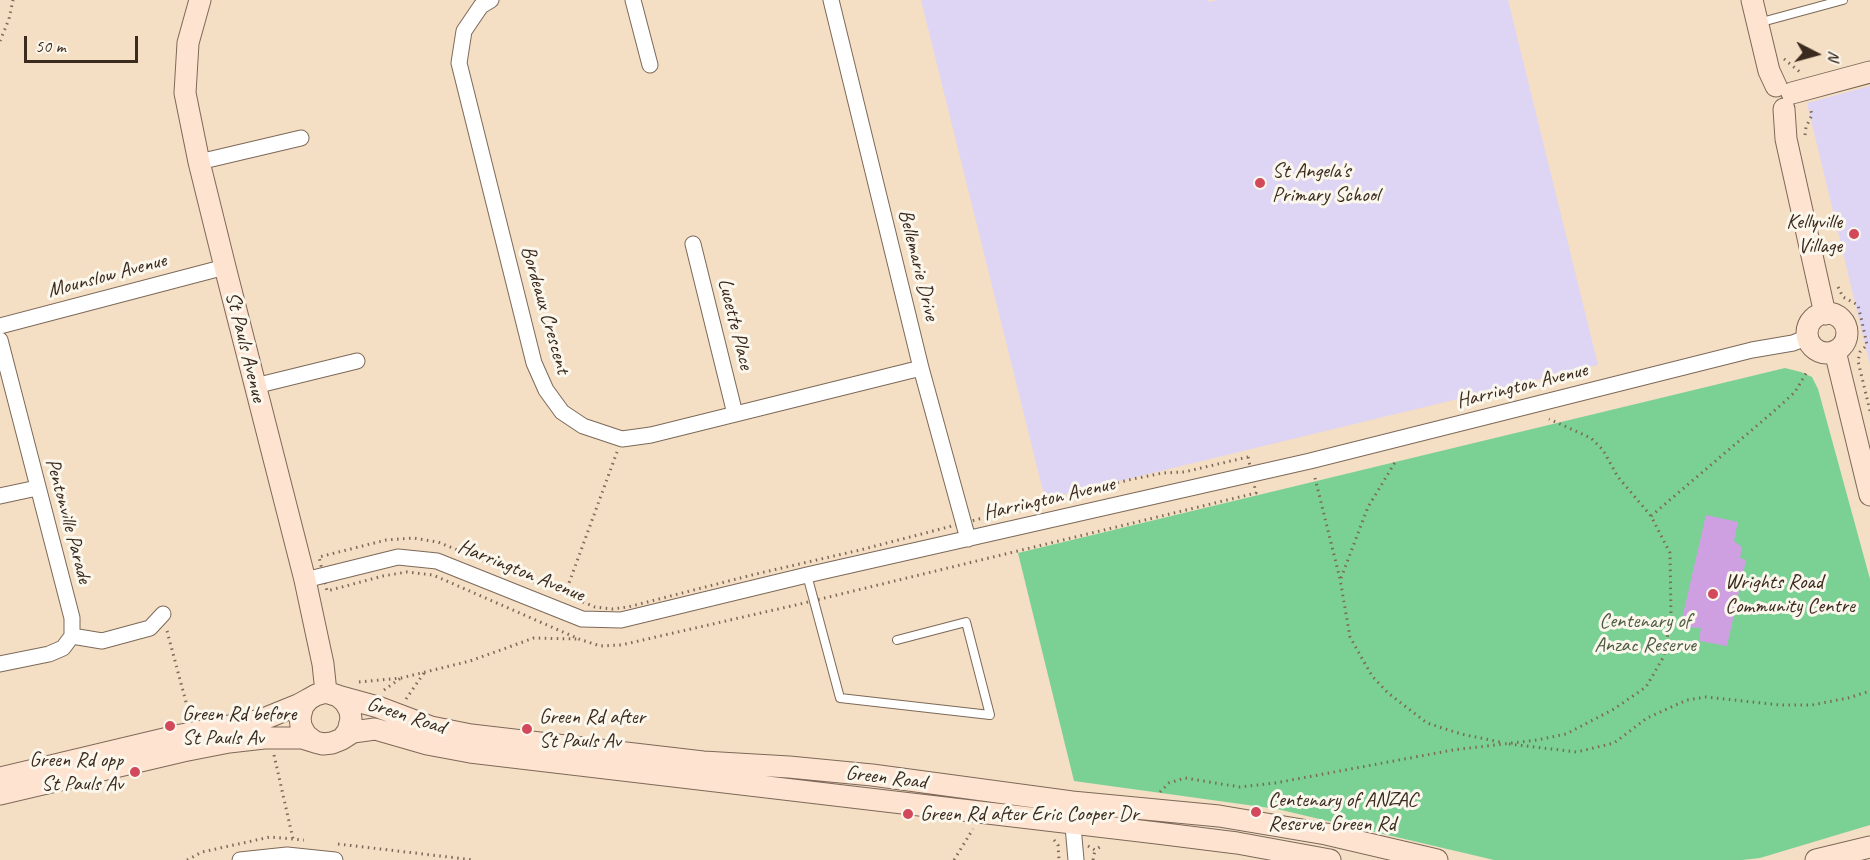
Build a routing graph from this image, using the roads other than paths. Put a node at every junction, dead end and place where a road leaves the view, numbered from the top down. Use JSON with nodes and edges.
{"nodes":[{"id":1,"x":200,"y":0,"type":"edge"},
{"id":2,"x":491,"y":0,"type":"edge"},
{"id":3,"x":633,"y":0,"type":"edge"},
{"id":4,"x":831,"y":0,"type":"edge"},
{"id":5,"x":1752,"y":0,"type":"edge"},
{"id":6,"x":1843,"y":0,"type":"edge"},
{"id":7,"x":1757,"y":23,"type":"junction"},
{"id":8,"x":650,"y":65,"type":"dead end"},
{"id":9,"x":1870,"y":72,"type":"edge"},
{"id":10,"x":1790,"y":95,"type":"junction"},
{"id":11,"x":301,"y":138,"type":"dead end"},
{"id":12,"x":199,"y":162,"type":"junction"},
{"id":13,"x":693,"y":244,"type":"dead end"},
{"id":14,"x":225,"y":267,"type":"junction"},
{"id":15,"x":1825,"y":314,"type":"junction"},
{"id":16,"x":0,"y":326,"type":"edge"},
{"id":17,"x":1808,"y":337,"type":"junction"},
{"id":18,"x":0,"y":340,"type":"edge"},
{"id":19,"x":1835,"y":351,"type":"junction"},
{"id":20,"x":357,"y":362,"type":"dead end"},
{"id":21,"x":921,"y":369,"type":"junction"},
{"id":22,"x":255,"y":386,"type":"junction"},
{"id":23,"x":735,"y":414,"type":"junction"},
{"id":24,"x":38,"y":488,"type":"junction"},
{"id":25,"x":1870,"y":495,"type":"edge"},
{"id":26,"x":0,"y":496,"type":"edge"},
{"id":27,"x":968,"y":539,"type":"junction"},
{"id":28,"x":807,"y":575,"type":"junction"},
{"id":29,"x":305,"y":580,"type":"junction"},
{"id":30,"x":163,"y":614,"type":"road end"},
{"id":31,"x":72,"y":636,"type":"junction"},
{"id":32,"x":897,"y":640,"type":"dead end"},
{"id":33,"x":0,"y":664,"type":"edge"},
{"id":34,"x":324,"y":696,"type":"junction"},
{"id":35,"x":342,"y":739,"type":"junction"},
{"id":36,"x":315,"y":742,"type":"junction"},
{"id":37,"x":0,"y":778,"type":"edge"},
{"id":38,"x":0,"y":795,"type":"edge"},
{"id":39,"x":1072,"y":812,"type":"junction"},
{"id":40,"x":1870,"y":847,"type":"edge"},
{"id":41,"x":240,"y":860,"type":"edge"},
{"id":42,"x":335,"y":860,"type":"edge"},
{"id":43,"x":1076,"y":860,"type":"edge"},
{"id":44,"x":1330,"y":860,"type":"edge"},
{"id":45,"x":1437,"y":860,"type":"edge"},
{"id":46,"x":1816,"y":860,"type":"edge"}],
"edges":[{"from":1,"to":12,"type":"main road","name":"St Pauls Avenue"},
{"from":2,"to":23,"type":"street","name":"Bordeaux Crescent"},
{"from":3,"to":8,"type":"street"},
{"from":4,"to":21,"type":"street","name":"Bellemarie Drive"},
{"from":5,"to":7,"type":"main road"},
{"from":6,"to":7,"type":"lane"},
{"from":7,"to":10,"type":"main road"},
{"from":9,"to":10,"type":"main road"},
{"from":10,"to":15,"type":"main road"},
{"from":11,"to":12,"type":"street"},
{"from":12,"to":14,"type":"main road","name":"St Pauls Avenue"},
{"from":13,"to":23,"type":"street","name":"Lucette Place"},
{"from":14,"to":16,"type":"street","name":"Mounslow Avenue"},
{"from":14,"to":22,"type":"main road","name":"St Pauls Avenue"},
{"from":15,"to":17,"type":"main road"},
{"from":15,"to":19,"type":"main road"},
{"from":17,"to":19,"type":"main road"},
{"from":17,"to":27,"type":"street","name":"Harrington Avenue"},
{"from":18,"to":24,"type":"street","name":"Pentonville Parade"},
{"from":19,"to":25,"type":"main road"},
{"from":20,"to":22,"type":"street"},
{"from":21,"to":23,"type":"street","name":"Bordeaux Crescent"},
{"from":21,"to":27,"type":"street","name":"Bellemarie Drive"},
{"from":22,"to":29,"type":"main road","name":"St Pauls Avenue"},
{"from":24,"to":26,"type":"street"},
{"from":24,"to":31,"type":"street","name":"Pentonville Parade"},
{"from":27,"to":28,"type":"street","name":"Harrington Avenue"},
{"from":28,"to":29,"type":"street","name":"Harrington Avenue"},
{"from":28,"to":32,"type":"lane"},
{"from":29,"to":34,"type":"main road","name":"St Pauls Avenue"},
{"from":30,"to":31,"type":"street"},
{"from":31,"to":33,"type":"street"},
{"from":34,"to":35,"type":"main road"},
{"from":34,"to":36,"type":"main road"},
{"from":34,"to":37,"type":"main road"},
{"from":34,"to":39,"type":"main road","name":"Green Road"},
{"from":35,"to":36,"type":"main road"},
{"from":35,"to":39,"type":"main road","name":"Green Road"},
{"from":36,"to":38,"type":"main road"},
{"from":39,"to":43,"type":"street"},
{"from":39,"to":44,"type":"main road","name":"Green Road"},
{"from":39,"to":45,"type":"main road","name":"Green Road"},
{"from":40,"to":46,"type":"main road"},
{"from":41,"to":42,"type":"street"}]}
